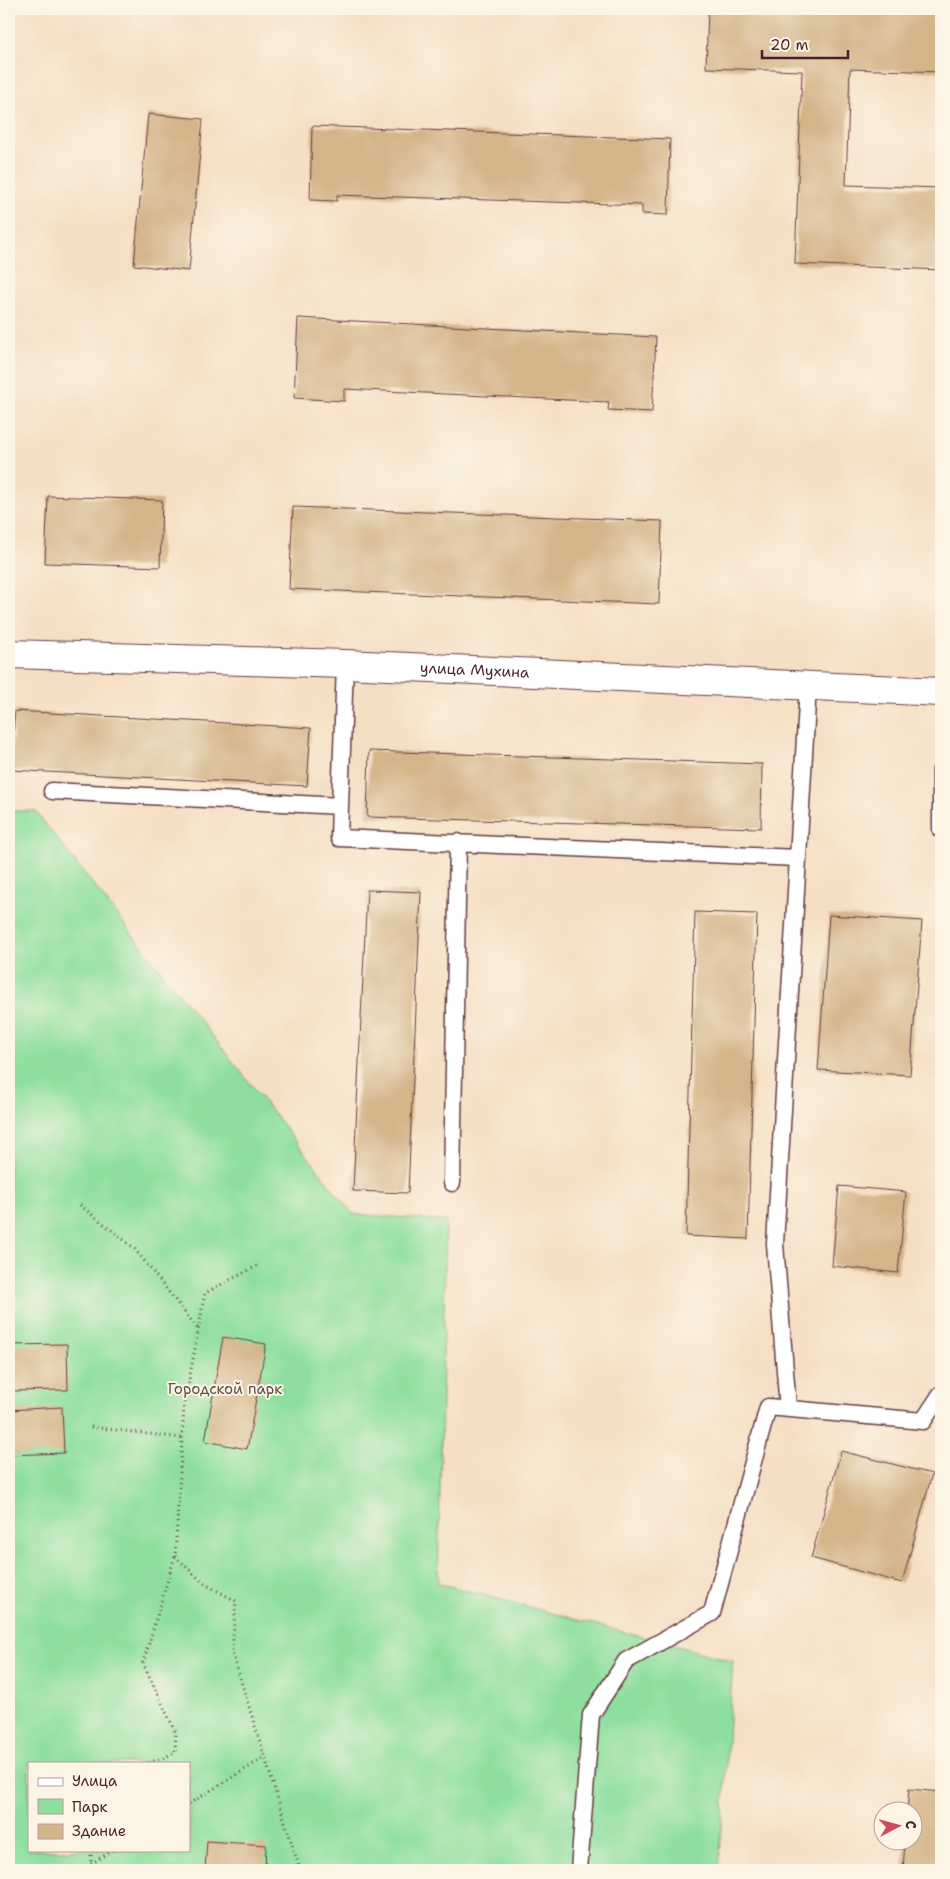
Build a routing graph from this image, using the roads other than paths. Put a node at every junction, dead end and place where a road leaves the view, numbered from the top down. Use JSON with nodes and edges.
{"nodes":[{"id":1,"x":9,"y":654,"type":"edge"},
{"id":2,"x":345,"y":664,"type":"junction"},
{"id":3,"x":808,"y":686,"type":"junction"},
{"id":4,"x":941,"y":692,"type":"edge"},
{"id":5,"x":941,"y":769,"type":"edge"},
{"id":6,"x":52,"y":791,"type":"dead end"},
{"id":7,"x":340,"y":806,"type":"junction"},
{"id":8,"x":941,"y":830,"type":"edge"},
{"id":9,"x":458,"y":842,"type":"junction"},
{"id":10,"x":798,"y":858,"type":"junction"},
{"id":11,"x":452,"y":1183,"type":"dead end"},
{"id":12,"x":941,"y":1394,"type":"edge"},
{"id":13,"x":788,"y":1409,"type":"junction"},
{"id":14,"x":579,"y":1870,"type":"edge"}],
"edges":[{"from":1,"to":2,"type":"street","name":"улица Мухина"},
{"from":2,"to":3,"type":"street","name":"улица Мухина"},
{"from":2,"to":7,"type":"lane"},
{"from":3,"to":4,"type":"street","name":"улица Мухина"},
{"from":3,"to":10,"type":"lane"},
{"from":5,"to":8,"type":"lane"},
{"from":6,"to":7,"type":"lane"},
{"from":7,"to":9,"type":"lane"},
{"from":9,"to":10,"type":"lane"},
{"from":9,"to":11,"type":"lane"},
{"from":10,"to":13,"type":"lane"},
{"from":12,"to":13,"type":"lane"},
{"from":13,"to":14,"type":"lane"}]}
